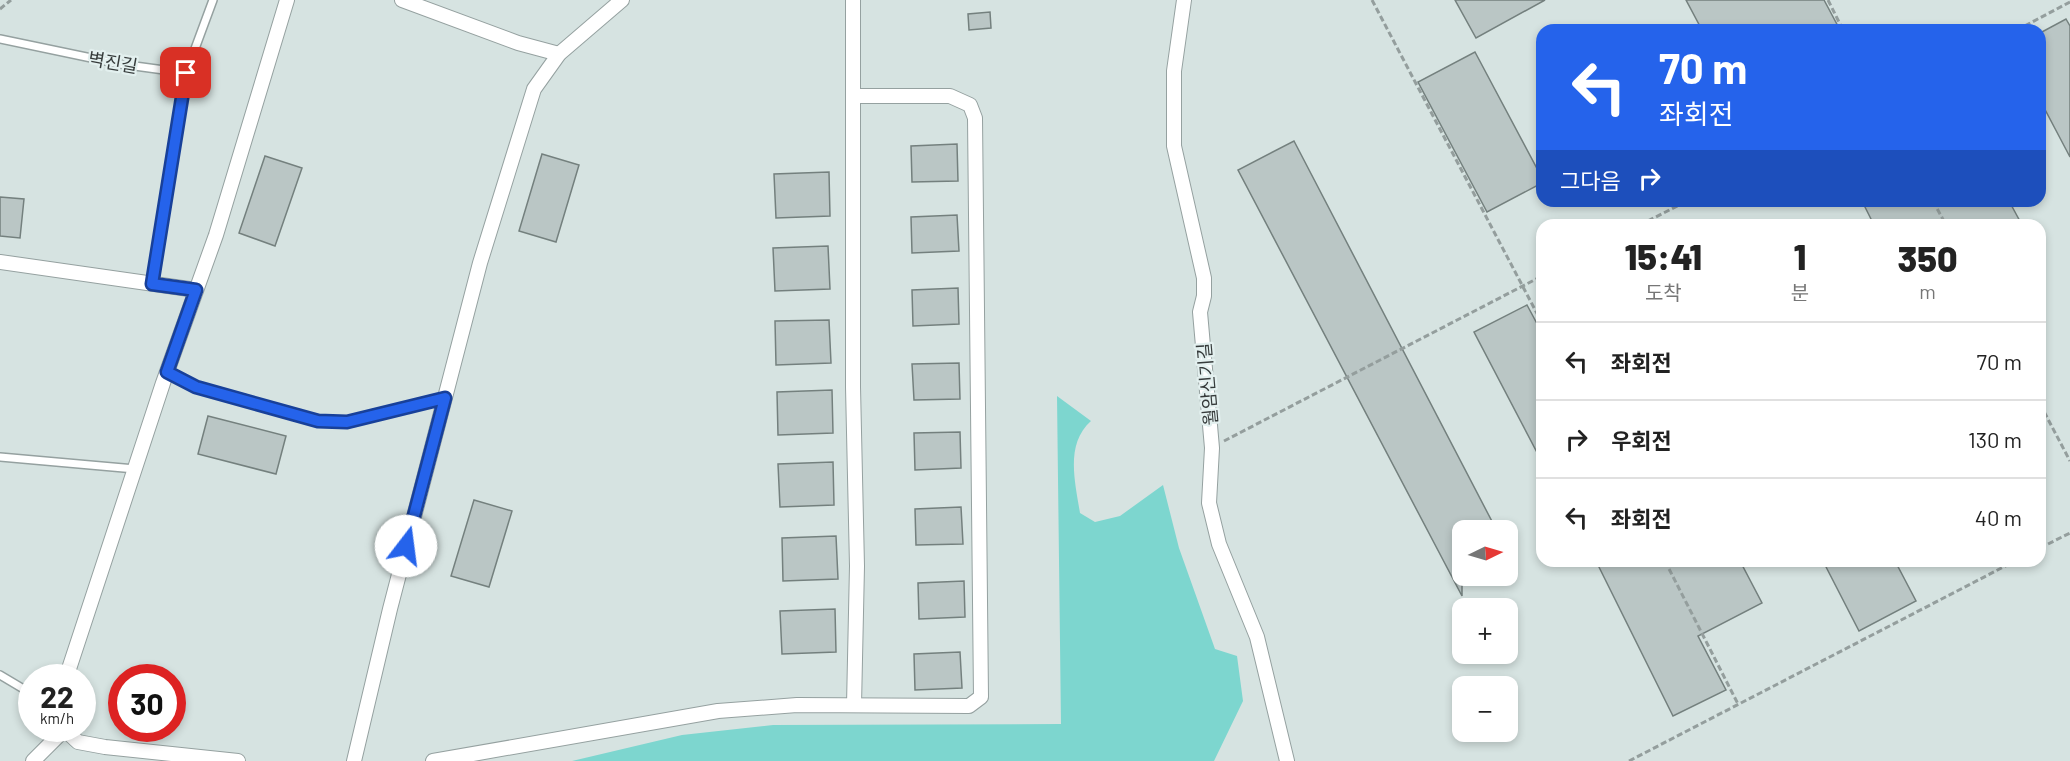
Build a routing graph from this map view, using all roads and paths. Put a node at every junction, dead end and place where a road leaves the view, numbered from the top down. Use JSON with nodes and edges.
{"nodes":[{"id":1,"x":11,"y":0,"type":"edge"},
{"id":2,"x":213,"y":0,"type":"edge"},
{"id":3,"x":287,"y":0,"type":"edge"},
{"id":4,"x":402,"y":0,"type":"edge"},
{"id":5,"x":622,"y":0,"type":"edge"},
{"id":6,"x":853,"y":0,"type":"edge"},
{"id":7,"x":1184,"y":0,"type":"edge"},
{"id":8,"x":1372,"y":0,"type":"edge"},
{"id":9,"x":1828,"y":0,"type":"edge"},
{"id":10,"x":2070,"y":2,"type":"edge"},
{"id":11,"x":0,"y":9,"type":"edge"},
{"id":12,"x":1840,"y":24,"type":"edge"},
{"id":13,"x":2028,"y":24,"type":"edge"},
{"id":14,"x":0,"y":39,"type":"edge"},
{"id":15,"x":559,"y":54,"type":"junction"},
{"id":16,"x":186,"y":73,"type":"junction"},
{"id":17,"x":855,"y":96,"type":"junction"},
{"id":18,"x":1675,"y":207,"type":"edge"},
{"id":19,"x":1652,"y":219,"type":"edge"},
{"id":20,"x":0,"y":262,"type":"edge"},
{"id":21,"x":1536,"y":279,"type":"edge"},
{"id":22,"x":152,"y":284,"type":"junction"},
{"id":23,"x":1522,"y":286,"type":"junction"},
{"id":24,"x":196,"y":290,"type":"junction"},
{"id":25,"x":1536,"y":312,"type":"edge"},
{"id":26,"x":167,"y":372,"type":"junction"},
{"id":27,"x":445,"y":398,"type":"junction"},
{"id":28,"x":2046,"y":415,"type":"edge"},
{"id":29,"x":1212,"y":448,"type":"junction"},
{"id":30,"x":0,"y":457,"type":"edge"},
{"id":31,"x":2070,"y":461,"type":"edge"},
{"id":32,"x":135,"y":469,"type":"junction"},
{"id":33,"x":2070,"y":533,"type":"edge"},
{"id":34,"x":2046,"y":545,"type":"edge"},
{"id":35,"x":1668,"y":567,"type":"edge"},
{"id":36,"x":2003,"y":567,"type":"edge"},
{"id":37,"x":71,"y":664,"type":"edge"},
{"id":38,"x":0,"y":675,"type":"edge"},
{"id":39,"x":18,"y":686,"type":"edge"},
{"id":40,"x":1738,"y":704,"type":"junction"},
{"id":41,"x":854,"y":705,"type":"junction"},
{"id":42,"x":51,"y":742,"type":"edge"},
{"id":43,"x":78,"y":742,"type":"edge"},
{"id":44,"x":33,"y":761,"type":"edge"},
{"id":45,"x":238,"y":761,"type":"edge"},
{"id":46,"x":354,"y":761,"type":"edge"},
{"id":47,"x":433,"y":761,"type":"edge"},
{"id":48,"x":1287,"y":761,"type":"edge"},
{"id":49,"x":1629,"y":761,"type":"edge"}],
"edges":[{"from":1,"to":11,"type":"path"},
{"from":2,"to":16,"type":"lane"},
{"from":3,"to":24,"type":"street"},
{"from":4,"to":15,"type":"street"},
{"from":5,"to":15,"type":"street"},
{"from":6,"to":17,"type":"street"},
{"from":7,"to":29,"type":"street","name":"월암신기길"},
{"from":8,"to":23,"type":"path"},
{"from":9,"to":12,"type":"path"},
{"from":10,"to":13,"type":"path"},
{"from":14,"to":16,"type":"lane","name":"벽진길"},
{"from":15,"to":27,"type":"street"},
{"from":16,"to":22,"type":"lane"},
{"from":17,"to":41,"type":"street"},
{"from":17,"to":41,"type":"street"},
{"from":18,"to":19,"type":"path"},
{"from":20,"to":22,"type":"street"},
{"from":21,"to":23,"type":"path"},
{"from":22,"to":24,"type":"street"},
{"from":23,"to":25,"type":"path"},
{"from":23,"to":29,"type":"path"},
{"from":24,"to":26,"type":"street"},
{"from":26,"to":27,"type":"lane"},
{"from":26,"to":32,"type":"street"},
{"from":27,"to":46,"type":"street"},
{"from":28,"to":31,"type":"path"},
{"from":29,"to":48,"type":"street","name":"월암신기길"},
{"from":30,"to":32,"type":"lane"},
{"from":32,"to":37,"type":"street"},
{"from":33,"to":34,"type":"path"},
{"from":35,"to":40,"type":"path"},
{"from":36,"to":40,"type":"path"},
{"from":38,"to":39,"type":"lane"},
{"from":40,"to":49,"type":"path"},
{"from":41,"to":47,"type":"street"},
{"from":42,"to":44,"type":"street"},
{"from":43,"to":45,"type":"street"}]}
